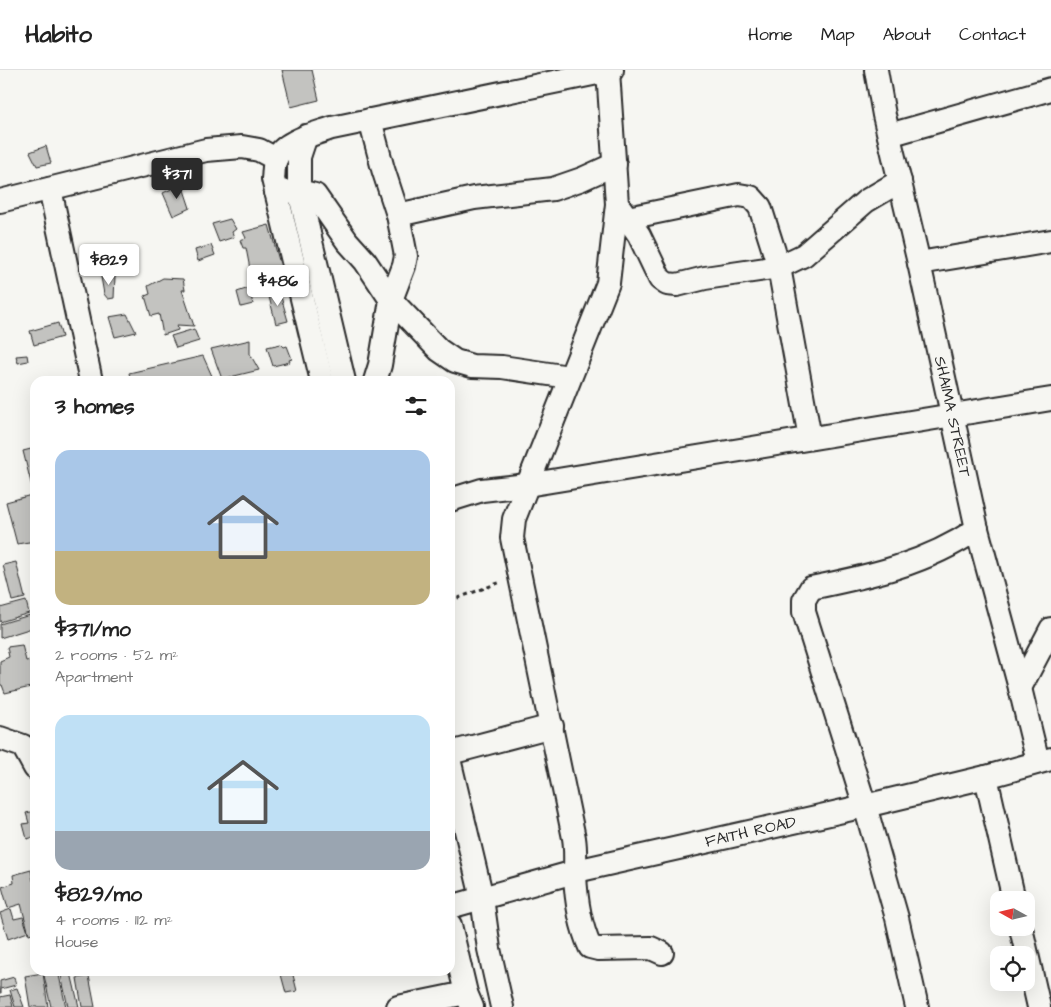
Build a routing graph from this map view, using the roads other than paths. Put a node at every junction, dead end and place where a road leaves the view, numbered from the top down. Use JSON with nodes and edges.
{"nodes":[{"id":1,"x":610,"y":70,"type":"edge"},
{"id":2,"x":876,"y":70,"type":"edge"},
{"id":3,"x":1051,"y":89,"type":"edge"},
{"id":4,"x":370,"y":120,"type":"junction"},
{"id":5,"x":889,"y":135,"type":"junction"},
{"id":6,"x":306,"y":136,"type":"junction"},
{"id":7,"x":276,"y":159,"type":"junction"},
{"id":8,"x":615,"y":164,"type":"junction"},
{"id":9,"x":900,"y":181,"type":"junction"},
{"id":10,"x":50,"y":189,"type":"junction"},
{"id":11,"x":299,"y":191,"type":"junction"},
{"id":12,"x":276,"y":192,"type":"junction"},
{"id":13,"x":0,"y":201,"type":"edge"},
{"id":14,"x":622,"y":211,"type":"junction"},
{"id":15,"x":398,"y":215,"type":"junction"},
{"id":16,"x":1051,"y":241,"type":"edge"},
{"id":17,"x":919,"y":263,"type":"junction"},
{"id":18,"x":779,"y":267,"type":"junction"},
{"id":19,"x":391,"y":300,"type":"junction"},
{"id":20,"x":90,"y":376,"type":"edge"},
{"id":21,"x":321,"y":376,"type":"edge"},
{"id":22,"x":343,"y":376,"type":"edge"},
{"id":23,"x":377,"y":376,"type":"edge"},
{"id":24,"x":569,"y":377,"type":"junction"},
{"id":25,"x":1051,"y":399,"type":"edge"},
{"id":26,"x":951,"y":415,"type":"junction"},
{"id":27,"x":810,"y":438,"type":"junction"},
{"id":28,"x":527,"y":485,"type":"junction"},
{"id":29,"x":455,"y":498,"type":"edge"},
{"id":30,"x":977,"y":529,"type":"junction"},
{"id":31,"x":1051,"y":629,"type":"edge"},
{"id":32,"x":1043,"y":661,"type":"edge"},
{"id":33,"x":1020,"y":688,"type":"junction"},
{"id":34,"x":552,"y":726,"type":"junction"},
{"id":35,"x":0,"y":738,"type":"edge"},
{"id":36,"x":455,"y":752,"type":"edge"},
{"id":37,"x":30,"y":759,"type":"edge"},
{"id":38,"x":1044,"y":761,"type":"edge"},
{"id":39,"x":986,"y":777,"type":"junction"},
{"id":40,"x":455,"y":784,"type":"edge"},
{"id":41,"x":865,"y":806,"type":"junction"},
{"id":42,"x":575,"y":872,"type":"junction"},
{"id":43,"x":1012,"y":891,"type":"edge"},
{"id":44,"x":482,"y":898,"type":"junction"},
{"id":45,"x":455,"y":906,"type":"edge"},
{"id":46,"x":1023,"y":936,"type":"edge"},
{"id":47,"x":455,"y":945,"type":"edge"},
{"id":48,"x":662,"y":953,"type":"dead end"},
{"id":49,"x":469,"y":1000,"type":"edge"},
{"id":50,"x":398,"y":1007,"type":"edge"},
{"id":51,"x":502,"y":1007,"type":"edge"},
{"id":52,"x":917,"y":1007,"type":"edge"},
{"id":53,"x":1039,"y":1007,"type":"edge"}],
"edges":[{"from":1,"to":4,"type":"street"},
{"from":1,"to":8,"type":"street"},
{"from":2,"to":5,"type":"street","name":"SHAIMA STREET"},
{"from":3,"to":5,"type":"street"},
{"from":4,"to":6,"type":"street"},
{"from":4,"to":15,"type":"street"},
{"from":5,"to":9,"type":"street","name":"SHAIMA STREET"},
{"from":6,"to":7,"type":"street"},
{"from":6,"to":11,"type":"street"},
{"from":7,"to":10,"type":"street"},
{"from":7,"to":12,"type":"street"},
{"from":8,"to":14,"type":"street"},
{"from":8,"to":15,"type":"street"},
{"from":9,"to":17,"type":"street","name":"SHAIMA STREET"},
{"from":9,"to":18,"type":"street"},
{"from":10,"to":13,"type":"street"},
{"from":10,"to":20,"type":"street"},
{"from":11,"to":12,"type":"street"},
{"from":11,"to":19,"type":"street"},
{"from":11,"to":22,"type":"street"},
{"from":12,"to":21,"type":"street"},
{"from":14,"to":18,"type":"street"},
{"from":14,"to":18,"type":"street"},
{"from":14,"to":24,"type":"street"},
{"from":15,"to":19,"type":"street"},
{"from":16,"to":17,"type":"street"},
{"from":17,"to":26,"type":"street","name":"SHAIMA STREET"},
{"from":18,"to":27,"type":"street"},
{"from":19,"to":23,"type":"street"},
{"from":19,"to":24,"type":"street"},
{"from":24,"to":28,"type":"street"},
{"from":25,"to":26,"type":"street"},
{"from":26,"to":27,"type":"street"},
{"from":26,"to":30,"type":"street","name":"SHAIMA STREET"},
{"from":27,"to":28,"type":"street"},
{"from":28,"to":29,"type":"street"},
{"from":28,"to":34,"type":"street"},
{"from":30,"to":33,"type":"street","name":"SHAIMA STREET"},
{"from":30,"to":41,"type":"street"},
{"from":31,"to":32,"type":"street"},
{"from":32,"to":33,"type":"street"},
{"from":33,"to":38,"type":"street","name":"SHAIMA STREET"},
{"from":34,"to":36,"type":"street"},
{"from":34,"to":42,"type":"street"},
{"from":35,"to":37,"type":"street"},
{"from":38,"to":39,"type":"street","name":"FAITH ROAD"},
{"from":39,"to":41,"type":"street","name":"FAITH ROAD"},
{"from":39,"to":43,"type":"street"},
{"from":40,"to":44,"type":"street"},
{"from":41,"to":42,"type":"street","name":"FAITH ROAD"},
{"from":41,"to":52,"type":"street"},
{"from":42,"to":44,"type":"street","name":"FAITH ROAD"},
{"from":42,"to":48,"type":"street"},
{"from":44,"to":45,"type":"street","name":"FAITH ROAD"},
{"from":44,"to":51,"type":"street"},
{"from":46,"to":53,"type":"street"},
{"from":47,"to":49,"type":"street"},
{"from":49,"to":50,"type":"street"}]}
